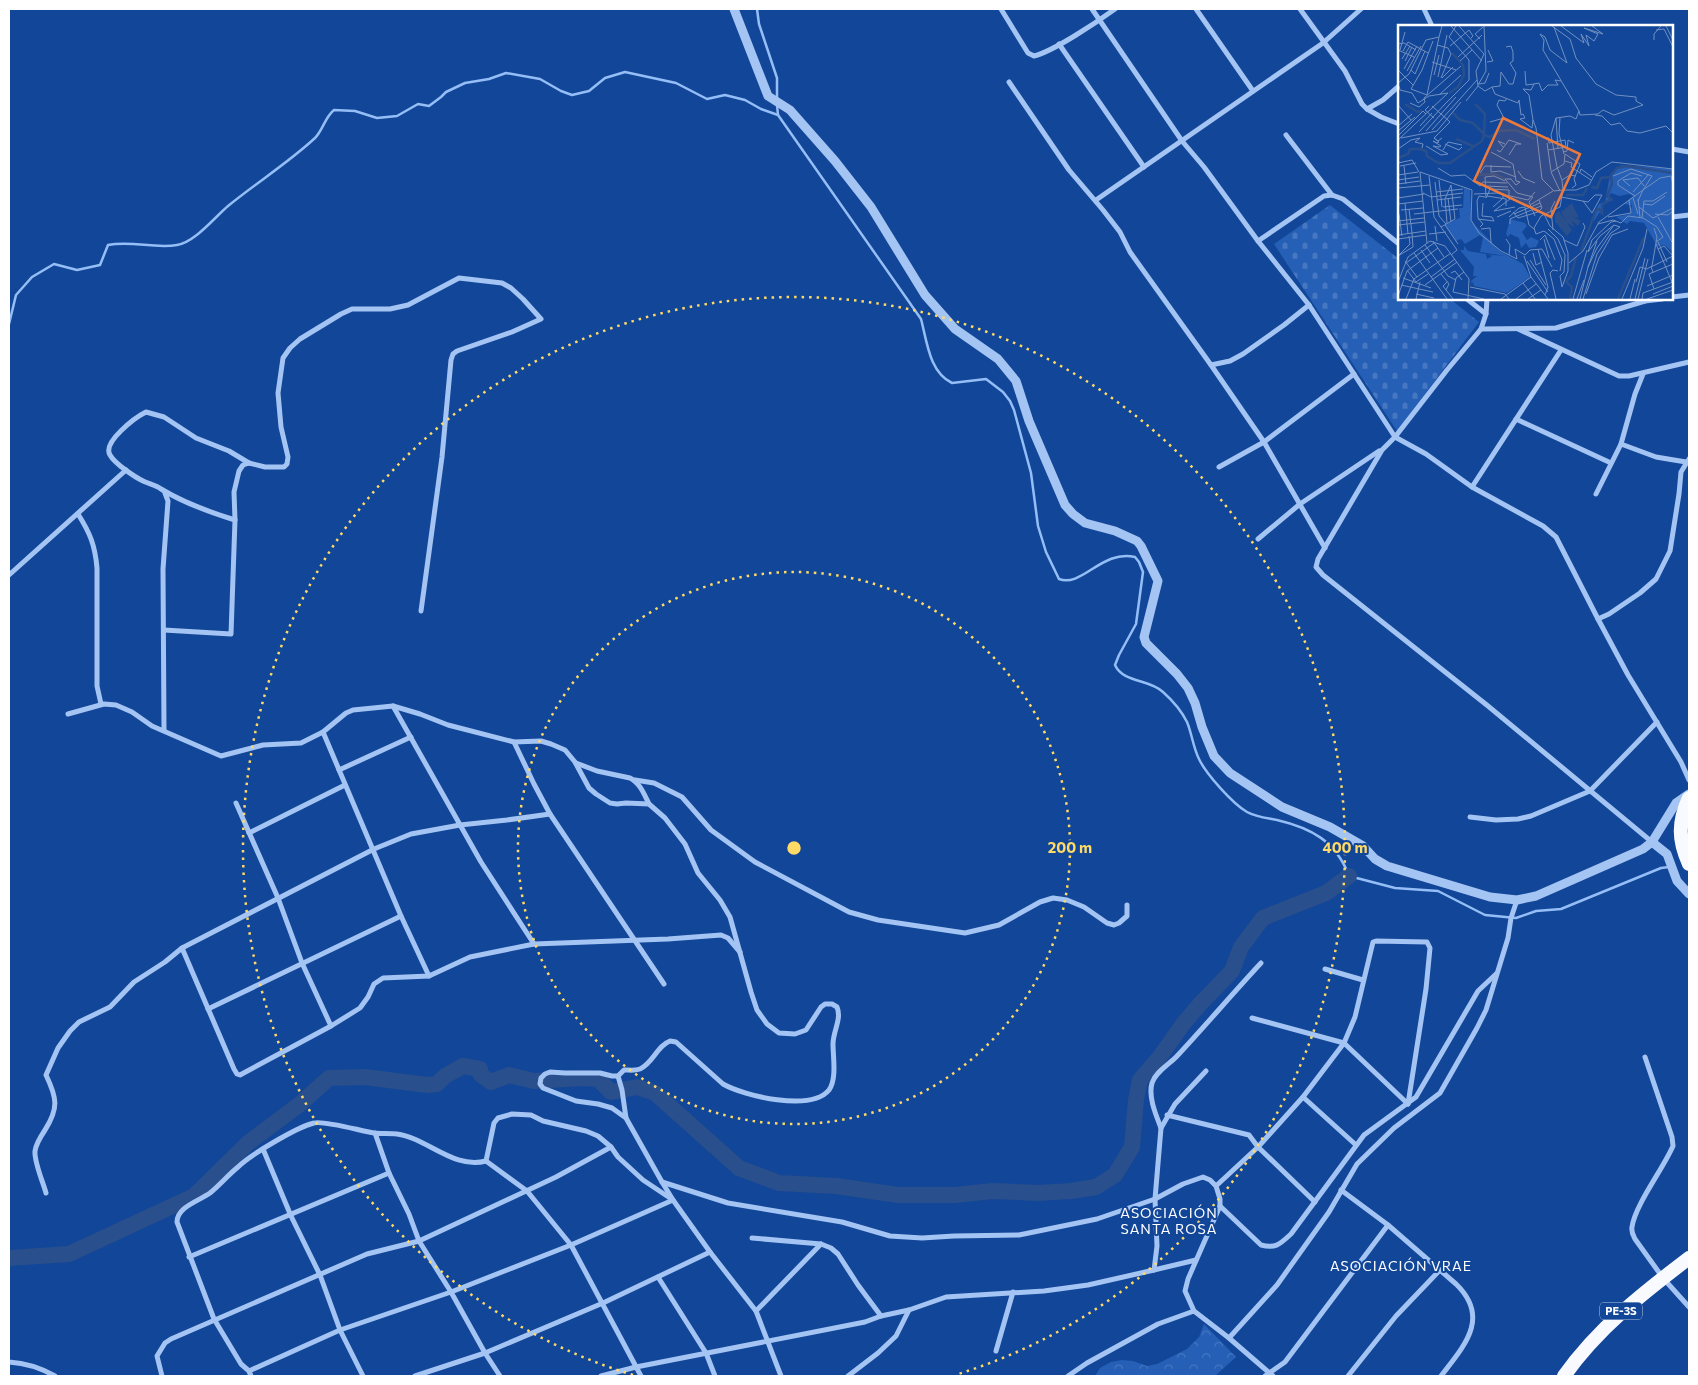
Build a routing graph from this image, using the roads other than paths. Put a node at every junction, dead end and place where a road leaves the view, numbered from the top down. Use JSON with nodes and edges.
{"nodes":[{"id":1,"x":734,"y":9,"type":"edge"},
{"id":2,"x":1001,"y":9,"type":"edge"},
{"id":3,"x":1092,"y":9,"type":"edge"},
{"id":4,"x":1115,"y":9,"type":"edge"},
{"id":5,"x":1196,"y":9,"type":"edge"},
{"id":6,"x":1300,"y":9,"type":"edge"},
{"id":7,"x":1361,"y":9,"type":"edge"},
{"id":8,"x":1424,"y":9,"type":"edge"},
{"id":9,"x":1100,"y":20,"type":"junction"},
{"id":10,"x":1432,"y":25,"type":"edge"},
{"id":11,"x":1323,"y":43,"type":"junction"},
{"id":12,"x":1059,"y":44,"type":"junction"},
{"id":13,"x":1009,"y":82,"type":"dead end"},
{"id":14,"x":1398,"y":87,"type":"edge"},
{"id":15,"x":1253,"y":92,"type":"junction"},
{"id":16,"x":1367,"y":109,"type":"junction"},
{"id":17,"x":1398,"y":124,"type":"edge"},
{"id":18,"x":1286,"y":135,"type":"dead end"},
{"id":19,"x":1182,"y":141,"type":"junction"},
{"id":20,"x":1673,"y":149,"type":"edge"},
{"id":21,"x":1689,"y":152,"type":"edge"},
{"id":22,"x":1144,"y":167,"type":"junction"},
{"id":23,"x":1332,"y":195,"type":"junction"},
{"id":24,"x":1096,"y":200,"type":"junction"},
{"id":25,"x":1689,"y":214,"type":"edge"},
{"id":26,"x":1673,"y":217,"type":"edge"},
{"id":27,"x":1258,"y":241,"type":"junction"},
{"id":28,"x":1398,"y":243,"type":"edge"},
{"id":29,"x":1689,"y":295,"type":"edge"},
{"id":30,"x":1673,"y":297,"type":"edge"},
{"id":31,"x":1468,"y":300,"type":"edge"},
{"id":32,"x":1487,"y":300,"type":"edge"},
{"id":33,"x":1644,"y":300,"type":"edge"},
{"id":34,"x":1309,"y":305,"type":"junction"},
{"id":35,"x":1486,"y":314,"type":"junction"},
{"id":36,"x":1518,"y":328,"type":"junction"},
{"id":37,"x":1481,"y":329,"type":"junction"},
{"id":38,"x":1561,"y":350,"type":"junction"},
{"id":39,"x":1689,"y":362,"type":"edge"},
{"id":40,"x":1211,"y":365,"type":"junction"},
{"id":41,"x":1354,"y":374,"type":"junction"},
{"id":42,"x":1643,"y":374,"type":"junction"},
{"id":43,"x":1516,"y":419,"type":"junction"},
{"id":44,"x":1395,"y":437,"type":"junction"},
{"id":45,"x":1264,"y":442,"type":"junction"},
{"id":46,"x":1621,"y":444,"type":"junction"},
{"id":47,"x":1382,"y":450,"type":"junction"},
{"id":48,"x":1688,"y":461,"type":"edge"},
{"id":49,"x":249,"y":463,"type":"junction"},
{"id":50,"x":1611,"y":464,"type":"junction"},
{"id":51,"x":1219,"y":467,"type":"dead end"},
{"id":52,"x":126,"y":470,"type":"junction"},
{"id":53,"x":1472,"y":487,"type":"junction"},
{"id":54,"x":165,"y":493,"type":"junction"},
{"id":55,"x":1596,"y":494,"type":"dead end"},
{"id":56,"x":1300,"y":504,"type":"junction"},
{"id":57,"x":78,"y":514,"type":"junction"},
{"id":58,"x":235,"y":520,"type":"junction"},
{"id":59,"x":1258,"y":539,"type":"dead end"},
{"id":60,"x":1325,"y":548,"type":"junction"},
{"id":61,"x":9,"y":575,"type":"edge"},
{"id":62,"x":421,"y":611,"type":"dead end"},
{"id":63,"x":1598,"y":619,"type":"junction"},
{"id":64,"x":164,"y":630,"type":"junction"},
{"id":65,"x":101,"y":704,"type":"junction"},
{"id":66,"x":393,"y":706,"type":"junction"},
{"id":67,"x":68,"y":714,"type":"dead end"},
{"id":68,"x":1657,"y":722,"type":"junction"},
{"id":69,"x":164,"y":730,"type":"junction"},
{"id":70,"x":323,"y":732,"type":"junction"},
{"id":71,"x":411,"y":738,"type":"junction"},
{"id":72,"x":514,"y":742,"type":"junction"},
{"id":73,"x":575,"y":762,"type":"junction"},
{"id":74,"x":339,"y":770,"type":"junction"},
{"id":75,"x":634,"y":780,"type":"junction"},
{"id":76,"x":1689,"y":780,"type":"edge"},
{"id":77,"x":345,"y":785,"type":"junction"},
{"id":78,"x":1590,"y":791,"type":"junction"},
{"id":79,"x":1689,"y":794,"type":"edge"},
{"id":80,"x":1689,"y":798,"type":"edge"},
{"id":81,"x":236,"y":803,"type":"dead end"},
{"id":82,"x":649,"y":804,"type":"junction"},
{"id":83,"x":550,"y":814,"type":"junction"},
{"id":84,"x":1470,"y":817,"type":"dead end"},
{"id":85,"x":460,"y":825,"type":"junction"},
{"id":86,"x":249,"y":833,"type":"junction"},
{"id":87,"x":1652,"y":842,"type":"junction"},
{"id":88,"x":374,"y":849,"type":"junction"},
{"id":89,"x":1687,"y":859,"type":"edge"},
{"id":90,"x":1689,"y":894,"type":"edge"},
{"id":91,"x":278,"y":898,"type":"junction"},
{"id":92,"x":1517,"y":900,"type":"junction"},
{"id":93,"x":1128,"y":905,"type":"dead end"},
{"id":94,"x":401,"y":916,"type":"junction"},
{"id":95,"x":634,"y":939,"type":"junction"},
{"id":96,"x":534,"y":944,"type":"junction"},
{"id":97,"x":182,"y":948,"type":"junction"},
{"id":98,"x":741,"y":953,"type":"junction"},
{"id":99,"x":302,"y":963,"type":"junction"},
{"id":100,"x":1261,"y":963,"type":"dead end"},
{"id":101,"x":1325,"y":969,"type":"dead end"},
{"id":102,"x":1498,"y":972,"type":"junction"},
{"id":103,"x":429,"y":976,"type":"junction"},
{"id":104,"x":1363,"y":980,"type":"junction"},
{"id":105,"x":664,"y":984,"type":"dead end"},
{"id":106,"x":208,"y":1009,"type":"junction"},
{"id":107,"x":1252,"y":1018,"type":"dead end"},
{"id":108,"x":332,"y":1026,"type":"junction"},
{"id":109,"x":1344,"y":1042,"type":"junction"},
{"id":110,"x":1645,"y":1057,"type":"dead end"},
{"id":111,"x":1206,"y":1071,"type":"dead end"},
{"id":112,"x":618,"y":1076,"type":"junction"},
{"id":113,"x":1303,"y":1097,"type":"junction"},
{"id":114,"x":1408,"y":1104,"type":"junction"},
{"id":115,"x":1167,"y":1115,"type":"junction"},
{"id":116,"x":626,"y":1118,"type":"junction"},
{"id":117,"x":1161,"y":1128,"type":"junction"},
{"id":118,"x":375,"y":1133,"type":"junction"},
{"id":119,"x":1356,"y":1145,"type":"junction"},
{"id":120,"x":611,"y":1147,"type":"junction"},
{"id":121,"x":1258,"y":1147,"type":"junction"},
{"id":122,"x":263,"y":1149,"type":"junction"},
{"id":123,"x":486,"y":1161,"type":"junction"},
{"id":124,"x":389,"y":1173,"type":"junction"},
{"id":125,"x":662,"y":1182,"type":"junction"},
{"id":126,"x":1216,"y":1186,"type":"junction"},
{"id":127,"x":1341,"y":1190,"type":"junction"},
{"id":128,"x":527,"y":1191,"type":"junction"},
{"id":129,"x":46,"y":1193,"type":"dead end"},
{"id":130,"x":1155,"y":1199,"type":"junction"},
{"id":131,"x":673,"y":1200,"type":"junction"},
{"id":132,"x":1315,"y":1202,"type":"junction"},
{"id":133,"x":1220,"y":1206,"type":"junction"},
{"id":134,"x":291,"y":1216,"type":"junction"},
{"id":135,"x":1388,"y":1225,"type":"junction"},
{"id":136,"x":752,"y":1238,"type":"dead end"},
{"id":137,"x":419,"y":1241,"type":"junction"},
{"id":138,"x":821,"y":1244,"type":"junction"},
{"id":139,"x":571,"y":1245,"type":"junction"},
{"id":140,"x":710,"y":1252,"type":"junction"},
{"id":141,"x":189,"y":1257,"type":"junction"},
{"id":142,"x":1689,"y":1258,"type":"edge"},
{"id":143,"x":1196,"y":1260,"type":"junction"},
{"id":144,"x":1154,"y":1270,"type":"junction"},
{"id":145,"x":1439,"y":1271,"type":"junction"},
{"id":146,"x":320,"y":1275,"type":"junction"},
{"id":147,"x":658,"y":1277,"type":"junction"},
{"id":148,"x":1663,"y":1278,"type":"junction"},
{"id":149,"x":451,"y":1292,"type":"junction"},
{"id":150,"x":1013,"y":1292,"type":"junction"},
{"id":151,"x":603,"y":1303,"type":"junction"},
{"id":152,"x":1689,"y":1307,"type":"edge"},
{"id":153,"x":909,"y":1310,"type":"junction"},
{"id":154,"x":756,"y":1311,"type":"junction"},
{"id":155,"x":1194,"y":1311,"type":"junction"},
{"id":156,"x":881,"y":1316,"type":"junction"},
{"id":157,"x":214,"y":1319,"type":"junction"},
{"id":158,"x":340,"y":1330,"type":"junction"},
{"id":159,"x":1229,"y":1338,"type":"junction"},
{"id":160,"x":768,"y":1341,"type":"junction"},
{"id":161,"x":996,"y":1351,"type":"dead end"},
{"id":162,"x":485,"y":1353,"type":"junction"},
{"id":163,"x":706,"y":1353,"type":"junction"},
{"id":164,"x":9,"y":1362,"type":"edge"},
{"id":165,"x":636,"y":1367,"type":"junction"},
{"id":166,"x":250,"y":1374,"type":"edge"},
{"id":167,"x":1269,"y":1375,"type":"edge"},
{"id":168,"x":55,"y":1376,"type":"edge"},
{"id":169,"x":162,"y":1376,"type":"edge"},
{"id":170,"x":363,"y":1376,"type":"edge"},
{"id":171,"x":416,"y":1376,"type":"edge"},
{"id":172,"x":500,"y":1376,"type":"edge"},
{"id":173,"x":600,"y":1376,"type":"edge"},
{"id":174,"x":640,"y":1376,"type":"edge"},
{"id":175,"x":715,"y":1376,"type":"edge"},
{"id":176,"x":781,"y":1376,"type":"edge"},
{"id":177,"x":848,"y":1376,"type":"edge"},
{"id":178,"x":1068,"y":1376,"type":"edge"},
{"id":179,"x":1348,"y":1376,"type":"edge"},
{"id":180,"x":1441,"y":1376,"type":"edge"},
{"id":181,"x":1564,"y":1376,"type":"edge"}],
"edges":[{"from":1,"to":92,"type":"street"},
{"from":2,"to":12,"type":"street"},
{"from":3,"to":9,"type":"street"},
{"from":4,"to":9,"type":"street"},
{"from":5,"to":15,"type":"street"},
{"from":6,"to":11,"type":"street"},
{"from":7,"to":11,"type":"street"},
{"from":8,"to":10,"type":"street"},
{"from":9,"to":12,"type":"street"},
{"from":9,"to":19,"type":"street"},
{"from":11,"to":15,"type":"street"},
{"from":11,"to":16,"type":"street"},
{"from":12,"to":22,"type":"street"},
{"from":13,"to":24,"type":"street"},
{"from":14,"to":16,"type":"street"},
{"from":15,"to":19,"type":"street"},
{"from":16,"to":17,"type":"street"},
{"from":18,"to":23,"type":"street"},
{"from":19,"to":22,"type":"street"},
{"from":19,"to":27,"type":"street"},
{"from":20,"to":21,"type":"street"},
{"from":22,"to":24,"type":"street"},
{"from":23,"to":27,"type":"street"},
{"from":23,"to":28,"type":"street"},
{"from":24,"to":40,"type":"street"},
{"from":25,"to":26,"type":"street"},
{"from":27,"to":34,"type":"street"},
{"from":29,"to":30,"type":"street"},
{"from":31,"to":35,"type":"street"},
{"from":32,"to":35,"type":"street"},
{"from":33,"to":36,"type":"street"},
{"from":34,"to":40,"type":"street"},
{"from":34,"to":41,"type":"street"},
{"from":35,"to":37,"type":"street"},
{"from":36,"to":37,"type":"street"},
{"from":36,"to":38,"type":"street"},
{"from":37,"to":44,"type":"street"},
{"from":38,"to":42,"type":"street"},
{"from":38,"to":43,"type":"street"},
{"from":39,"to":42,"type":"street"},
{"from":40,"to":45,"type":"street"},
{"from":41,"to":44,"type":"street"},
{"from":41,"to":45,"type":"street"},
{"from":42,"to":46,"type":"street"},
{"from":43,"to":50,"type":"street"},
{"from":43,"to":53,"type":"street"},
{"from":44,"to":47,"type":"street"},
{"from":44,"to":53,"type":"street"},
{"from":45,"to":51,"type":"street"},
{"from":45,"to":56,"type":"street"},
{"from":46,"to":48,"type":"street"},
{"from":46,"to":50,"type":"street"},
{"from":47,"to":56,"type":"street"},
{"from":47,"to":60,"type":"street"},
{"from":48,"to":63,"type":"street"},
{"from":49,"to":52,"type":"street"},
{"from":49,"to":58,"type":"street"},
{"from":49,"to":62,"type":"street"},
{"from":50,"to":55,"type":"street"},
{"from":52,"to":54,"type":"street"},
{"from":52,"to":57,"type":"street"},
{"from":53,"to":63,"type":"street"},
{"from":54,"to":58,"type":"street"},
{"from":54,"to":64,"type":"street"},
{"from":56,"to":59,"type":"street"},
{"from":56,"to":60,"type":"street"},
{"from":57,"to":61,"type":"street"},
{"from":57,"to":65,"type":"street"},
{"from":58,"to":64,"type":"street"},
{"from":60,"to":78,"type":"street"},
{"from":63,"to":68,"type":"street"},
{"from":64,"to":69,"type":"street"},
{"from":65,"to":67,"type":"street"},
{"from":65,"to":69,"type":"street"},
{"from":66,"to":70,"type":"street"},
{"from":66,"to":71,"type":"street"},
{"from":66,"to":72,"type":"street"},
{"from":68,"to":76,"type":"street"},
{"from":68,"to":78,"type":"street"},
{"from":69,"to":70,"type":"street"},
{"from":70,"to":74,"type":"street"},
{"from":71,"to":74,"type":"street"},
{"from":71,"to":85,"type":"street"},
{"from":72,"to":73,"type":"street"},
{"from":72,"to":83,"type":"street"},
{"from":73,"to":75,"type":"street"},
{"from":73,"to":82,"type":"street"},
{"from":74,"to":77,"type":"street"},
{"from":75,"to":82,"type":"street"},
{"from":75,"to":93,"type":"street"},
{"from":77,"to":86,"type":"street"},
{"from":77,"to":88,"type":"street"},
{"from":78,"to":84,"type":"street"},
{"from":78,"to":87,"type":"street"},
{"from":79,"to":87,"type":"street"},
{"from":80,"to":89,"type":"highway"},
{"from":81,"to":86,"type":"street"},
{"from":82,"to":98,"type":"street"},
{"from":83,"to":85,"type":"street"},
{"from":83,"to":95,"type":"street"},
{"from":85,"to":88,"type":"street"},
{"from":85,"to":96,"type":"street"},
{"from":86,"to":91,"type":"street"},
{"from":87,"to":90,"type":"street"},
{"from":87,"to":92,"type":"street"},
{"from":88,"to":91,"type":"street"},
{"from":88,"to":94,"type":"street"},
{"from":91,"to":97,"type":"street"},
{"from":91,"to":99,"type":"street"},
{"from":92,"to":102,"type":"street"},
{"from":94,"to":99,"type":"street"},
{"from":94,"to":103,"type":"street"},
{"from":95,"to":96,"type":"street"},
{"from":95,"to":98,"type":"street"},
{"from":95,"to":105,"type":"street"},
{"from":96,"to":103,"type":"street"},
{"from":97,"to":106,"type":"street"},
{"from":97,"to":129,"type":"street"},
{"from":98,"to":112,"type":"street"},
{"from":99,"to":106,"type":"street"},
{"from":99,"to":108,"type":"street"},
{"from":100,"to":117,"type":"street"},
{"from":101,"to":104,"type":"street"},
{"from":102,"to":114,"type":"street"},
{"from":102,"to":127,"type":"street"},
{"from":103,"to":108,"type":"street"},
{"from":104,"to":109,"type":"street"},
{"from":104,"to":114,"type":"street"},
{"from":106,"to":108,"type":"street"},
{"from":107,"to":109,"type":"street"},
{"from":109,"to":113,"type":"street"},
{"from":109,"to":114,"type":"street"},
{"from":110,"to":148,"type":"street"},
{"from":111,"to":115,"type":"street"},
{"from":112,"to":116,"type":"street"},
{"from":112,"to":116,"type":"street"},
{"from":113,"to":119,"type":"street"},
{"from":113,"to":121,"type":"street"},
{"from":114,"to":119,"type":"street"},
{"from":115,"to":117,"type":"street"},
{"from":115,"to":121,"type":"street"},
{"from":116,"to":125,"type":"street"},
{"from":117,"to":130,"type":"street"},
{"from":118,"to":122,"type":"street"},
{"from":118,"to":123,"type":"street"},
{"from":118,"to":124,"type":"street"},
{"from":119,"to":132,"type":"street"},
{"from":120,"to":123,"type":"street"},
{"from":120,"to":128,"type":"street"},
{"from":120,"to":131,"type":"street"},
{"from":121,"to":126,"type":"street"},
{"from":121,"to":132,"type":"street"},
{"from":122,"to":134,"type":"street"},
{"from":122,"to":141,"type":"street"},
{"from":123,"to":128,"type":"street"},
{"from":124,"to":134,"type":"street"},
{"from":124,"to":137,"type":"street"},
{"from":125,"to":130,"type":"street"},
{"from":125,"to":131,"type":"street"},
{"from":126,"to":130,"type":"street"},
{"from":126,"to":133,"type":"street"},
{"from":127,"to":135,"type":"street"},
{"from":127,"to":159,"type":"street"},
{"from":128,"to":137,"type":"street"},
{"from":128,"to":139,"type":"street"},
{"from":130,"to":144,"type":"street"},
{"from":131,"to":139,"type":"street"},
{"from":131,"to":140,"type":"street"},
{"from":132,"to":133,"type":"street"},
{"from":133,"to":143,"type":"street"},
{"from":134,"to":141,"type":"street"},
{"from":134,"to":146,"type":"street"},
{"from":135,"to":145,"type":"street"},
{"from":135,"to":167,"type":"street"},
{"from":136,"to":138,"type":"street"},
{"from":137,"to":146,"type":"street"},
{"from":137,"to":149,"type":"street"},
{"from":138,"to":154,"type":"street"},
{"from":138,"to":156,"type":"street"},
{"from":139,"to":149,"type":"street"},
{"from":139,"to":151,"type":"street"},
{"from":140,"to":147,"type":"street"},
{"from":140,"to":154,"type":"street"},
{"from":141,"to":157,"type":"street"},
{"from":142,"to":148,"type":"highway","number":"PE-3S"},
{"from":143,"to":144,"type":"street"},
{"from":143,"to":155,"type":"street"},
{"from":144,"to":150,"type":"street"},
{"from":145,"to":179,"type":"street"},
{"from":145,"to":180,"type":"street"},
{"from":146,"to":157,"type":"street"},
{"from":146,"to":158,"type":"street"},
{"from":147,"to":151,"type":"street"},
{"from":147,"to":163,"type":"street"},
{"from":148,"to":152,"type":"street"},
{"from":148,"to":181,"type":"highway","number":"PE-3S"},
{"from":149,"to":158,"type":"street"},
{"from":149,"to":162,"type":"street"},
{"from":150,"to":153,"type":"street"},
{"from":150,"to":161,"type":"street"},
{"from":151,"to":162,"type":"street"},
{"from":151,"to":165,"type":"street"},
{"from":153,"to":156,"type":"street"},
{"from":153,"to":177,"type":"street"},
{"from":154,"to":160,"type":"street"},
{"from":155,"to":159,"type":"street"},
{"from":155,"to":178,"type":"street"},
{"from":156,"to":160,"type":"street"},
{"from":157,"to":166,"type":"street"},
{"from":157,"to":169,"type":"street"},
{"from":158,"to":166,"type":"street"},
{"from":158,"to":170,"type":"street"},
{"from":159,"to":167,"type":"street"},
{"from":160,"to":163,"type":"street"},
{"from":160,"to":176,"type":"street"},
{"from":162,"to":171,"type":"street"},
{"from":162,"to":172,"type":"street"},
{"from":163,"to":165,"type":"street"},
{"from":163,"to":175,"type":"street"},
{"from":164,"to":168,"type":"street"},
{"from":165,"to":173,"type":"street"},
{"from":165,"to":174,"type":"street"}]}
